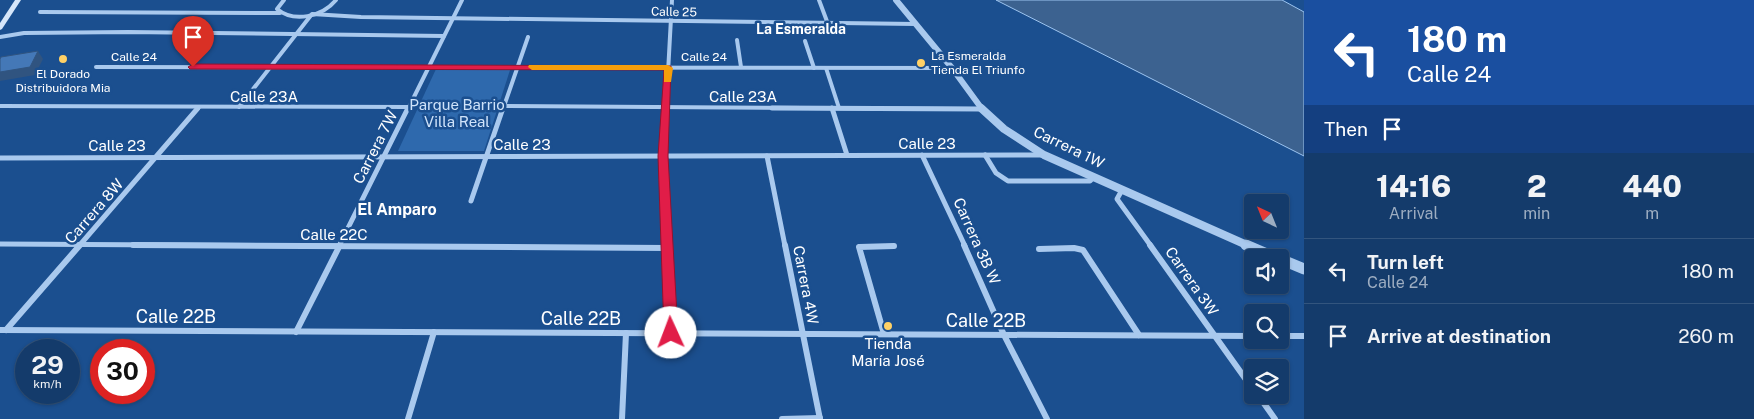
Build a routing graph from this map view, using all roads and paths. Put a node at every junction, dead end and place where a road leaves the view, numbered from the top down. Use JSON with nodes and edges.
{"nodes":[{"id":1,"x":18,"y":0,"type":"edge"},
{"id":2,"x":284,"y":0,"type":"edge"},
{"id":3,"x":336,"y":0,"type":"edge"},
{"id":4,"x":462,"y":0,"type":"edge"},
{"id":5,"x":672,"y":0,"type":"edge"},
{"id":6,"x":819,"y":0,"type":"edge"},
{"id":7,"x":896,"y":0,"type":"edge"},
{"id":8,"x":40,"y":12,"type":"dead end"},
{"id":9,"x":280,"y":13,"type":"junction"},
{"id":10,"x":312,"y":14,"type":"junction"},
{"id":11,"x":454,"y":18,"type":"junction"},
{"id":12,"x":671,"y":22,"type":"junction"},
{"id":13,"x":828,"y":24,"type":"junction"},
{"id":14,"x":916,"y":24,"type":"junction"},
{"id":15,"x":0,"y":28,"type":"edge"},
{"id":16,"x":296,"y":34,"type":"junction"},
{"id":17,"x":444,"y":36,"type":"junction"},
{"id":18,"x":0,"y":37,"type":"edge"},
{"id":19,"x":528,"y":37,"type":"dead end"},
{"id":20,"x":738,"y":40,"type":"dead end"},
{"id":21,"x":805,"y":41,"type":"dead end"},
{"id":22,"x":96,"y":67,"type":"dead end"},
{"id":23,"x":270,"y":67,"type":"junction"},
{"id":24,"x":429,"y":67,"type":"junction"},
{"id":25,"x":516,"y":67,"type":"junction"},
{"id":26,"x":668,"y":68,"type":"junction"},
{"id":27,"x":741,"y":68,"type":"junction"},
{"id":28,"x":814,"y":68,"type":"junction"},
{"id":29,"x":826,"y":68,"type":"junction"},
{"id":30,"x":952,"y":68,"type":"junction"},
{"id":31,"x":0,"y":106,"type":"edge"},
{"id":32,"x":504,"y":106,"type":"junction"},
{"id":33,"x":199,"y":107,"type":"junction"},
{"id":34,"x":239,"y":107,"type":"junction"},
{"id":35,"x":666,"y":107,"type":"junction"},
{"id":36,"x":408,"y":108,"type":"junction"},
{"id":37,"x":832,"y":108,"type":"junction"},
{"id":38,"x":839,"y":108,"type":"junction"},
{"id":39,"x":982,"y":109,"type":"junction"},
{"id":40,"x":922,"y":155,"type":"junction"},
{"id":41,"x":985,"y":155,"type":"junction"},
{"id":42,"x":1044,"y":155,"type":"junction"},
{"id":43,"x":663,"y":156,"type":"junction"},
{"id":44,"x":767,"y":156,"type":"junction"},
{"id":45,"x":847,"y":156,"type":"junction"},
{"id":46,"x":384,"y":157,"type":"junction"},
{"id":47,"x":487,"y":157,"type":"junction"},
{"id":48,"x":0,"y":158,"type":"edge"},
{"id":49,"x":157,"y":158,"type":"junction"},
{"id":50,"x":1095,"y":177,"type":"junction"},
{"id":51,"x":1123,"y":189,"type":"junction"},
{"id":52,"x":471,"y":201,"type":"dead end"},
{"id":53,"x":0,"y":244,"type":"edge"},
{"id":54,"x":81,"y":245,"type":"junction"},
{"id":55,"x":339,"y":246,"type":"junction"},
{"id":56,"x":894,"y":246,"type":"dead end"},
{"id":57,"x":668,"y":248,"type":"junction"},
{"id":58,"x":1039,"y":249,"type":"dead end"},
{"id":59,"x":1256,"y":249,"type":"edge"},
{"id":60,"x":1289,"y":263,"type":"edge"},
{"id":61,"x":1304,"y":270,"type":"edge"},
{"id":62,"x":3,"y":330,"type":"edge"},
{"id":63,"x":296,"y":332,"type":"junction"},
{"id":64,"x":434,"y":332,"type":"junction"},
{"id":65,"x":626,"y":333,"type":"junction"},
{"id":66,"x":671,"y":333,"type":"junction"},
{"id":67,"x":803,"y":334,"type":"junction"},
{"id":68,"x":884,"y":334,"type":"junction"},
{"id":69,"x":1004,"y":335,"type":"junction"},
{"id":70,"x":1139,"y":335,"type":"junction"},
{"id":71,"x":1215,"y":336,"type":"junction"},
{"id":72,"x":1244,"y":336,"type":"edge"},
{"id":73,"x":1289,"y":336,"type":"edge"},
{"id":74,"x":1304,"y":336,"type":"edge"},
{"id":75,"x":1244,"y":377,"type":"edge"},
{"id":76,"x":1264,"y":404,"type":"edge"},
{"id":77,"x":408,"y":419,"type":"edge"},
{"id":78,"x":622,"y":419,"type":"edge"},
{"id":79,"x":782,"y":419,"type":"edge"},
{"id":80,"x":820,"y":419,"type":"edge"},
{"id":81,"x":1047,"y":419,"type":"edge"},
{"id":82,"x":1275,"y":419,"type":"edge"}],
"edges":[{"from":1,"to":15,"type":"main road"},
{"from":2,"to":9,"type":"street"},
{"from":3,"to":10,"type":"street"},
{"from":4,"to":11,"type":"street","name":"Carrera 7W"},
{"from":5,"to":12,"type":"street"},
{"from":6,"to":13,"type":"street"},
{"from":7,"to":14,"type":"street","name":"Carrera 1W"},
{"from":8,"to":9,"type":"street"},
{"from":9,"to":10,"type":"street","name":"Calle 25"},
{"from":10,"to":11,"type":"street","name":"Calle 25"},
{"from":10,"to":16,"type":"street"},
{"from":11,"to":12,"type":"street","name":"Calle 25"},
{"from":11,"to":17,"type":"street","name":"Carrera 7W"},
{"from":12,"to":13,"type":"street","name":"Calle 25"},
{"from":12,"to":26,"type":"street"},
{"from":13,"to":14,"type":"street","name":"Calle 25"},
{"from":14,"to":30,"type":"street","name":"Carrera 1W"},
{"from":16,"to":17,"type":"street"},
{"from":16,"to":18,"type":"street"},
{"from":16,"to":23,"type":"street"},
{"from":17,"to":24,"type":"street","name":"Carrera 7W"},
{"from":19,"to":25,"type":"street"},
{"from":20,"to":27,"type":"street"},
{"from":21,"to":28,"type":"street"},
{"from":22,"to":23,"type":"street","name":"Calle 24"},
{"from":23,"to":24,"type":"street","name":"Calle 24"},
{"from":23,"to":34,"type":"street"},
{"from":24,"to":25,"type":"street","name":"Calle 24"},
{"from":24,"to":36,"type":"street","name":"Carrera 7W"},
{"from":25,"to":26,"type":"street","name":"Calle 24"},
{"from":25,"to":32,"type":"street"},
{"from":26,"to":27,"type":"street","name":"Calle 24"},
{"from":26,"to":35,"type":"street"},
{"from":27,"to":28,"type":"street","name":"Calle 24"},
{"from":28,"to":29,"type":"street","name":"Calle 24"},
{"from":29,"to":30,"type":"street","name":"Calle 24"},
{"from":29,"to":38,"type":"street"},
{"from":30,"to":39,"type":"street","name":"Carrera 1W"},
{"from":31,"to":33,"type":"street","name":"Calle 23A"},
{"from":32,"to":35,"type":"street","name":"Calle 23A"},
{"from":32,"to":47,"type":"street"},
{"from":33,"to":34,"type":"street","name":"Calle 23A"},
{"from":33,"to":49,"type":"street","name":"Carrera 8W"},
{"from":34,"to":36,"type":"street","name":"Calle 23A"},
{"from":35,"to":37,"type":"street","name":"Calle 23A"},
{"from":35,"to":43,"type":"street"},
{"from":36,"to":46,"type":"street","name":"Carrera 7W"},
{"from":37,"to":38,"type":"street","name":"Calle 23A"},
{"from":37,"to":45,"type":"street"},
{"from":38,"to":39,"type":"street","name":"Calle 23A"},
{"from":39,"to":42,"type":"street","name":"Carrera 1W"},
{"from":40,"to":41,"type":"street","name":"Calle 23"},
{"from":40,"to":45,"type":"street","name":"Calle 23"},
{"from":40,"to":69,"type":"street","name":"Carrera 3B W"},
{"from":41,"to":42,"type":"street","name":"Calle 23"},
{"from":41,"to":50,"type":"street"},
{"from":42,"to":50,"type":"street","name":"Carrera 1W"},
{"from":43,"to":44,"type":"street","name":"Calle 23"},
{"from":43,"to":47,"type":"street","name":"Calle 23"},
{"from":43,"to":57,"type":"street"},
{"from":44,"to":45,"type":"street","name":"Calle 23"},
{"from":44,"to":67,"type":"street","name":"Carrera 4W"},
{"from":46,"to":47,"type":"street","name":"Calle 23"},
{"from":46,"to":49,"type":"street","name":"Calle 23"},
{"from":46,"to":55,"type":"street","name":"Carrera 7W"},
{"from":47,"to":52,"type":"street"},
{"from":48,"to":49,"type":"street","name":"Calle 23"},
{"from":49,"to":54,"type":"street","name":"Carrera 8W"},
{"from":50,"to":51,"type":"street","name":"Carrera 1W"},
{"from":51,"to":59,"type":"street","name":"Carrera 1W"},
{"from":51,"to":71,"type":"street","name":"Carrera 3W"},
{"from":53,"to":54,"type":"street","name":"Calle 22C"},
{"from":54,"to":55,"type":"street","name":"Calle 22C"},
{"from":54,"to":62,"type":"street","name":"Carrera 8W"},
{"from":55,"to":57,"type":"street","name":"Calle 22C"},
{"from":55,"to":63,"type":"street","name":"Carrera 7W"},
{"from":56,"to":68,"type":"street"},
{"from":57,"to":66,"type":"street"},
{"from":58,"to":70,"type":"street"},
{"from":60,"to":61,"type":"street"},
{"from":62,"to":63,"type":"street","name":"Calle 22B"},
{"from":63,"to":64,"type":"street","name":"Calle 22B"},
{"from":64,"to":65,"type":"street","name":"Calle 22B"},
{"from":64,"to":77,"type":"street"},
{"from":65,"to":66,"type":"street","name":"Calle 22B"},
{"from":65,"to":78,"type":"street"},
{"from":66,"to":67,"type":"street","name":"Calle 22B"},
{"from":67,"to":68,"type":"street","name":"Calle 22B"},
{"from":67,"to":80,"type":"street","name":"Carrera 4W"},
{"from":68,"to":69,"type":"street","name":"Calle 22B"},
{"from":69,"to":70,"type":"street","name":"Calle 22B"},
{"from":69,"to":81,"type":"street","name":"Carrera 3B W"},
{"from":70,"to":71,"type":"street","name":"Calle 22B"},
{"from":71,"to":72,"type":"street","name":"Calle 22B"},
{"from":71,"to":75,"type":"street","name":"Carrera 3W"},
{"from":73,"to":74,"type":"street"},
{"from":76,"to":82,"type":"street"},
{"from":79,"to":80,"type":"street"}]}
